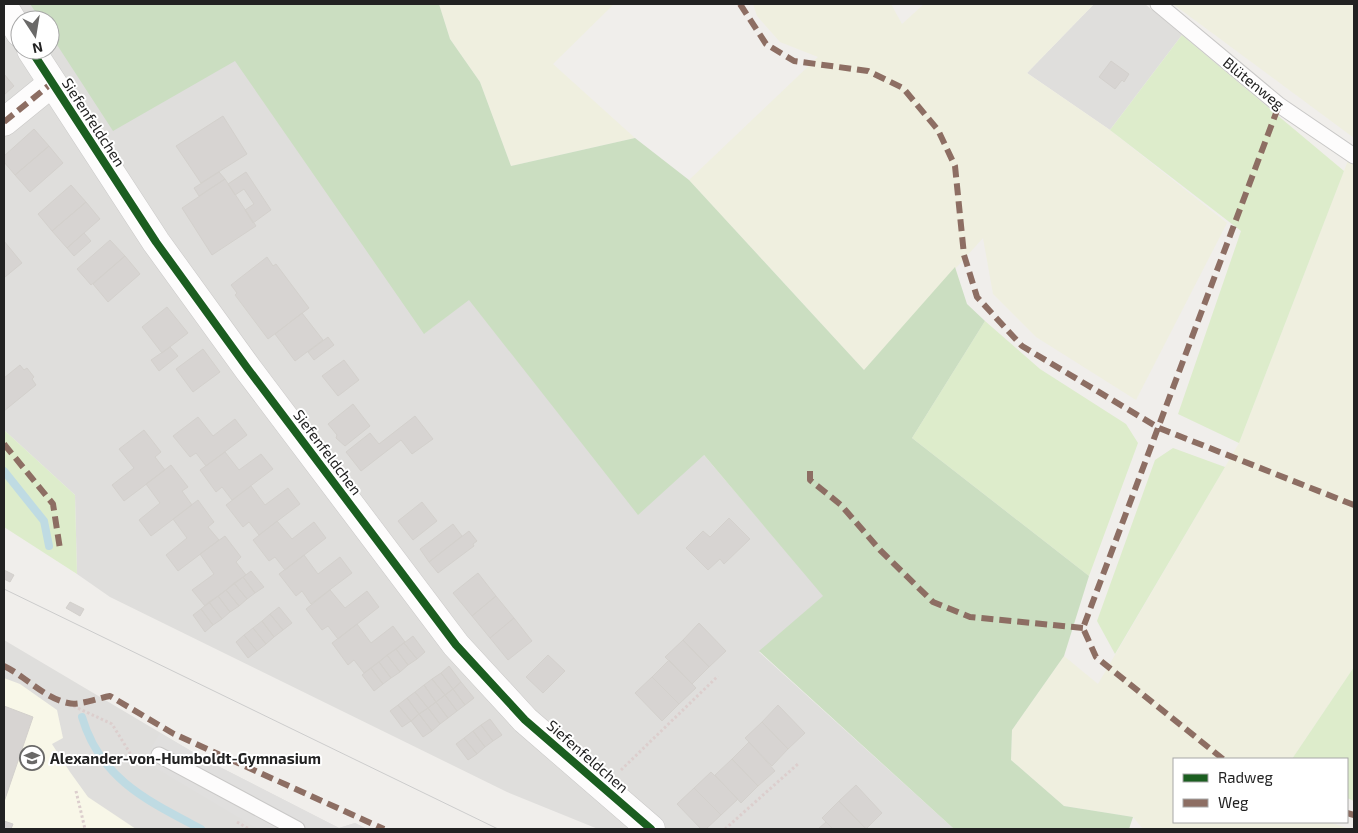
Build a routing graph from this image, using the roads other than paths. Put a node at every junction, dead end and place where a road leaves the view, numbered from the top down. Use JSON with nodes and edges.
{"nodes":[{"id":1,"x":1158,"y":4,"type":"edge"},
{"id":2,"x":37,"y":60,"type":"edge"},
{"id":3,"x":52,"y":83,"type":"junction"},
{"id":4,"x":4,"y":122,"type":"edge"},
{"id":5,"x":1354,"y":156,"type":"edge"},
{"id":6,"x":159,"y":755,"type":"dead end"},
{"id":7,"x":297,"y":829,"type":"edge"},
{"id":8,"x":651,"y":829,"type":"edge"}],
"edges":[{"from":1,"to":5,"type":"lane","name":"Blütenweg"},
{"from":2,"to":3,"type":"street","name":"Siefenfeldchen"},
{"from":3,"to":4,"type":"street"},
{"from":3,"to":8,"type":"street","name":"Siefenfeldchen"},
{"from":6,"to":7,"type":"lane"}]}
